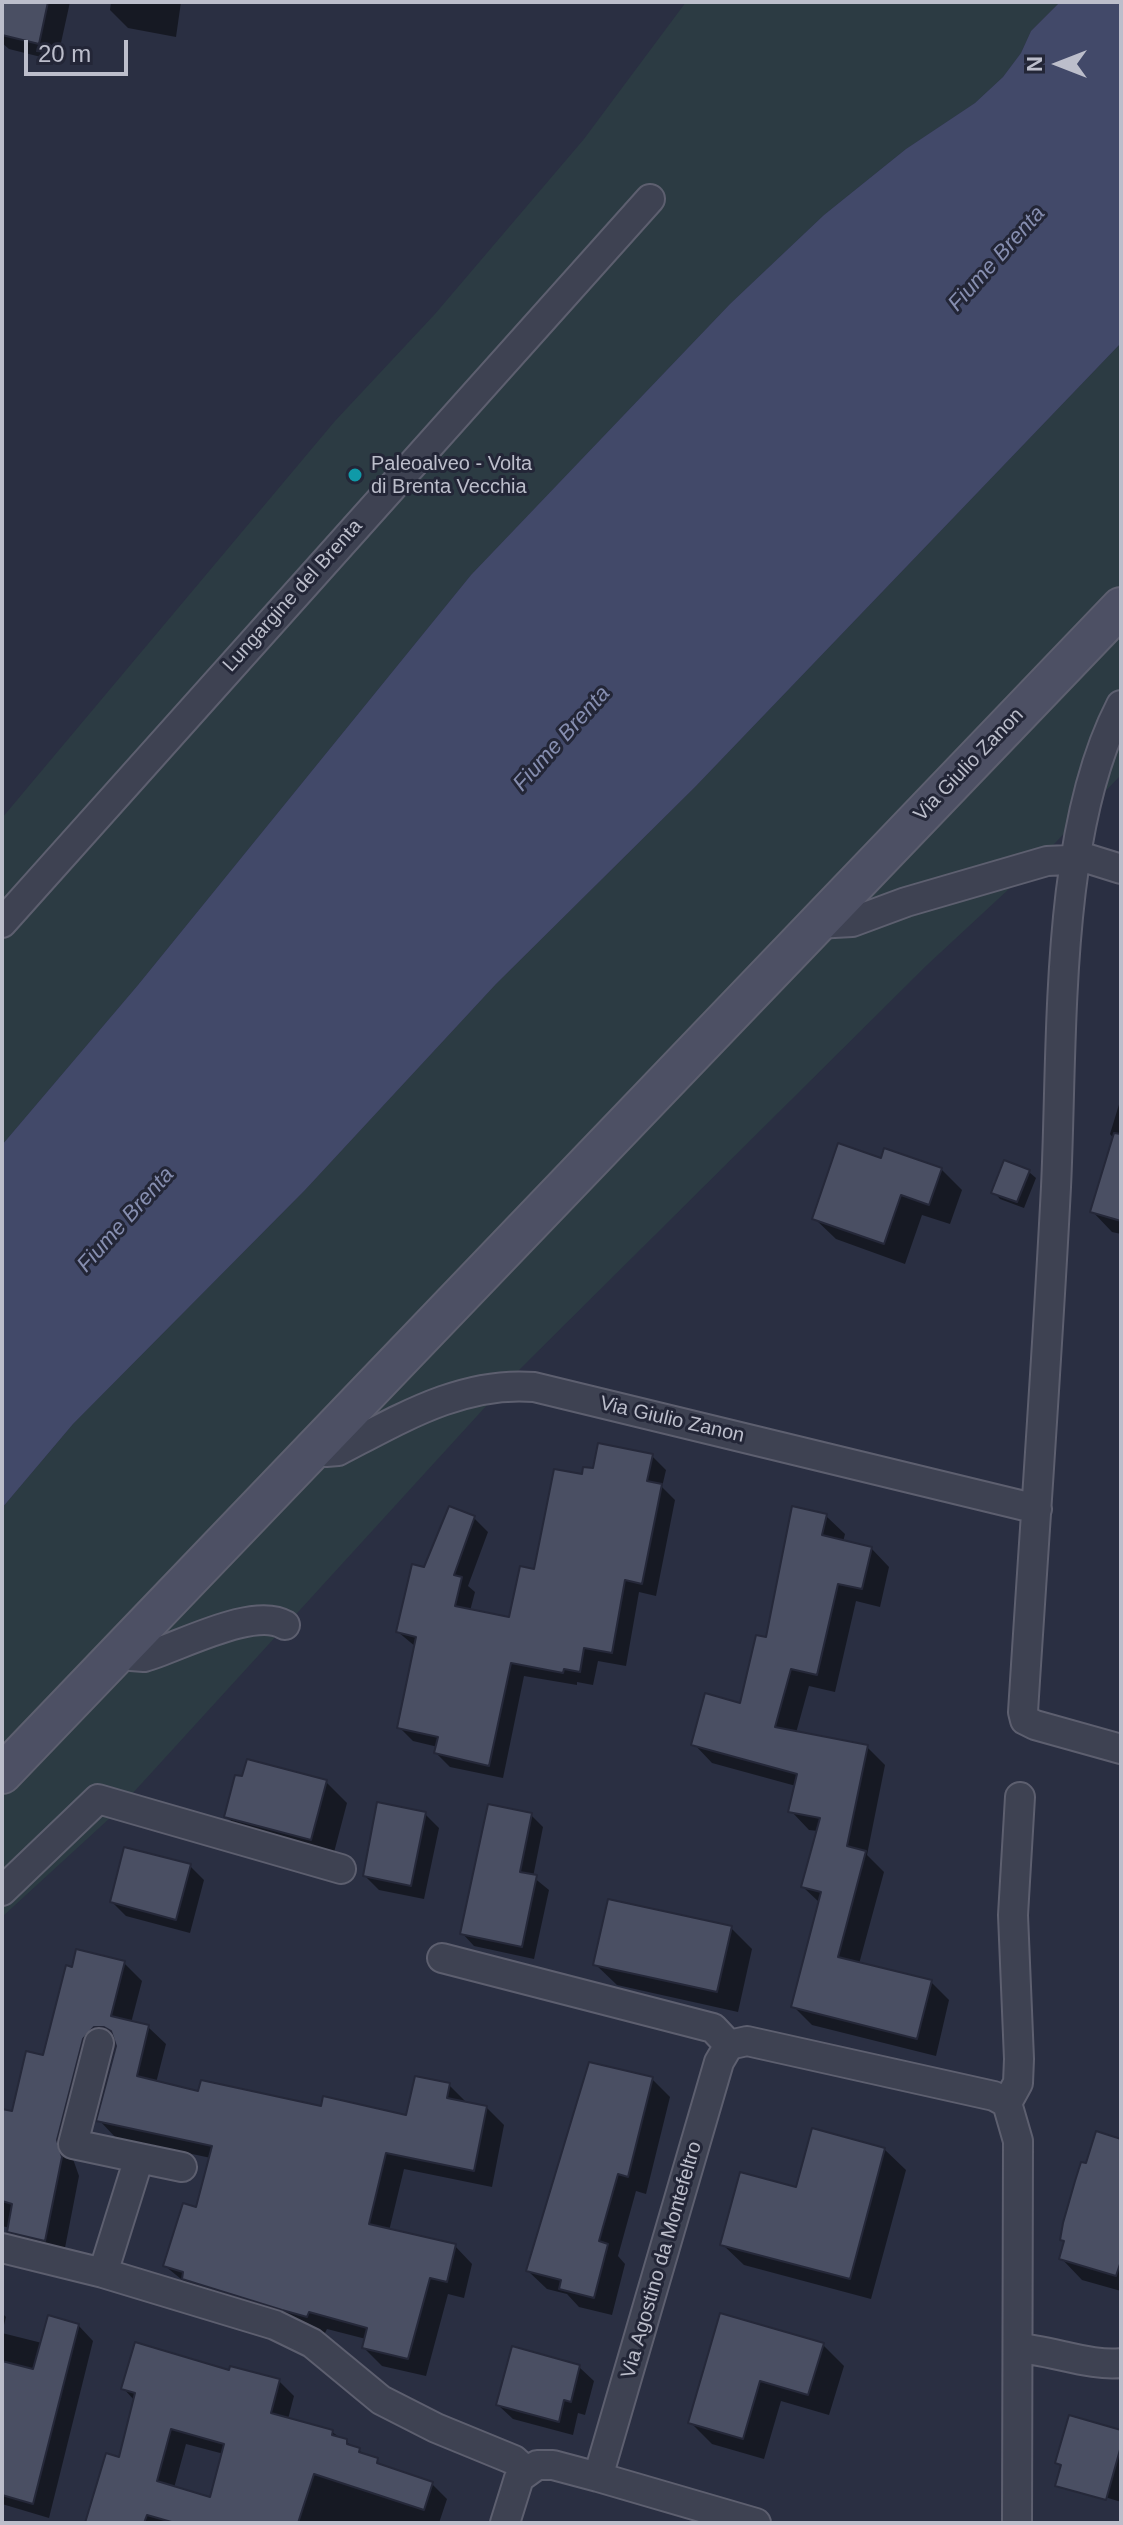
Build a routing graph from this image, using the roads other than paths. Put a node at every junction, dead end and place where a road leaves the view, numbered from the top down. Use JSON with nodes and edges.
{"nodes":[{"id":1,"x":650,"y":199,"type":"dead end"},
{"id":2,"x":1121,"y":607,"type":"edge"},
{"id":3,"x":1121,"y":705,"type":"edge"},
{"id":4,"x":1076,"y":858,"type":"junction"},
{"id":5,"x":1121,"y":869,"type":"edge"},
{"id":6,"x":2,"y":923,"type":"edge"},
{"id":7,"x":816,"y":924,"type":"junction"},
{"id":8,"x":317,"y":1443,"type":"junction"},
{"id":9,"x":1037,"y":1509,"type":"junction"},
{"id":10,"x":285,"y":1625,"type":"dead end"},
{"id":11,"x":118,"y":1649,"type":"junction"},
{"id":12,"x":1121,"y":1749,"type":"edge"},
{"id":13,"x":2,"y":1774,"type":"edge"},
{"id":14,"x":1020,"y":1797,"type":"dead end"},
{"id":15,"x":341,"y":1869,"type":"dead end"},
{"id":16,"x":2,"y":1891,"type":"edge"},
{"id":17,"x":442,"y":1958,"type":"dead end"},
{"id":18,"x":99,"y":2043,"type":"dead end"},
{"id":19,"x":729,"y":2045,"type":"junction"},
{"id":20,"x":1007,"y":2103,"type":"junction"},
{"id":21,"x":139,"y":2158,"type":"junction"},
{"id":22,"x":182,"y":2167,"type":"dead end"},
{"id":23,"x":2,"y":2248,"type":"edge"},
{"id":24,"x":103,"y":2273,"type":"junction"},
{"id":25,"x":1018,"y":2348,"type":"junction"},
{"id":26,"x":1121,"y":2363,"type":"edge"},
{"id":27,"x":526,"y":2471,"type":"junction"},
{"id":28,"x":598,"y":2477,"type":"junction"},
{"id":29,"x":505,"y":2523,"type":"edge"},
{"id":30,"x":756,"y":2523,"type":"edge"},
{"id":31,"x":1017,"y":2523,"type":"edge"}],
"edges":[{"from":1,"to":6,"type":"street","name":"Lungargine del Brenta"},
{"from":2,"to":7,"type":"street","name":"Via Giulio Zanon"},
{"from":3,"to":4,"type":"street"},
{"from":4,"to":5,"type":"street"},
{"from":4,"to":7,"type":"street"},
{"from":4,"to":9,"type":"street"},
{"from":7,"to":8,"type":"street","name":"Via Giulio Zanon"},
{"from":8,"to":9,"type":"street","name":"Via Giulio Zanon"},
{"from":8,"to":11,"type":"street","name":"Via Giulio Zanon"},
{"from":9,"to":12,"type":"street"},
{"from":10,"to":11,"type":"street"},
{"from":11,"to":13,"type":"street","name":"Via Giulio Zanon"},
{"from":14,"to":20,"type":"street"},
{"from":15,"to":16,"type":"street"},
{"from":17,"to":19,"type":"street"},
{"from":18,"to":21,"type":"street"},
{"from":19,"to":20,"type":"street"},
{"from":19,"to":28,"type":"street","name":"Via Agostino da Montefeltro"},
{"from":20,"to":25,"type":"street"},
{"from":21,"to":22,"type":"street"},
{"from":21,"to":24,"type":"street"},
{"from":23,"to":24,"type":"street"},
{"from":24,"to":27,"type":"street"},
{"from":25,"to":26,"type":"street"},
{"from":25,"to":31,"type":"street"},
{"from":27,"to":28,"type":"street"},
{"from":27,"to":29,"type":"street"},
{"from":28,"to":30,"type":"street"}]}
